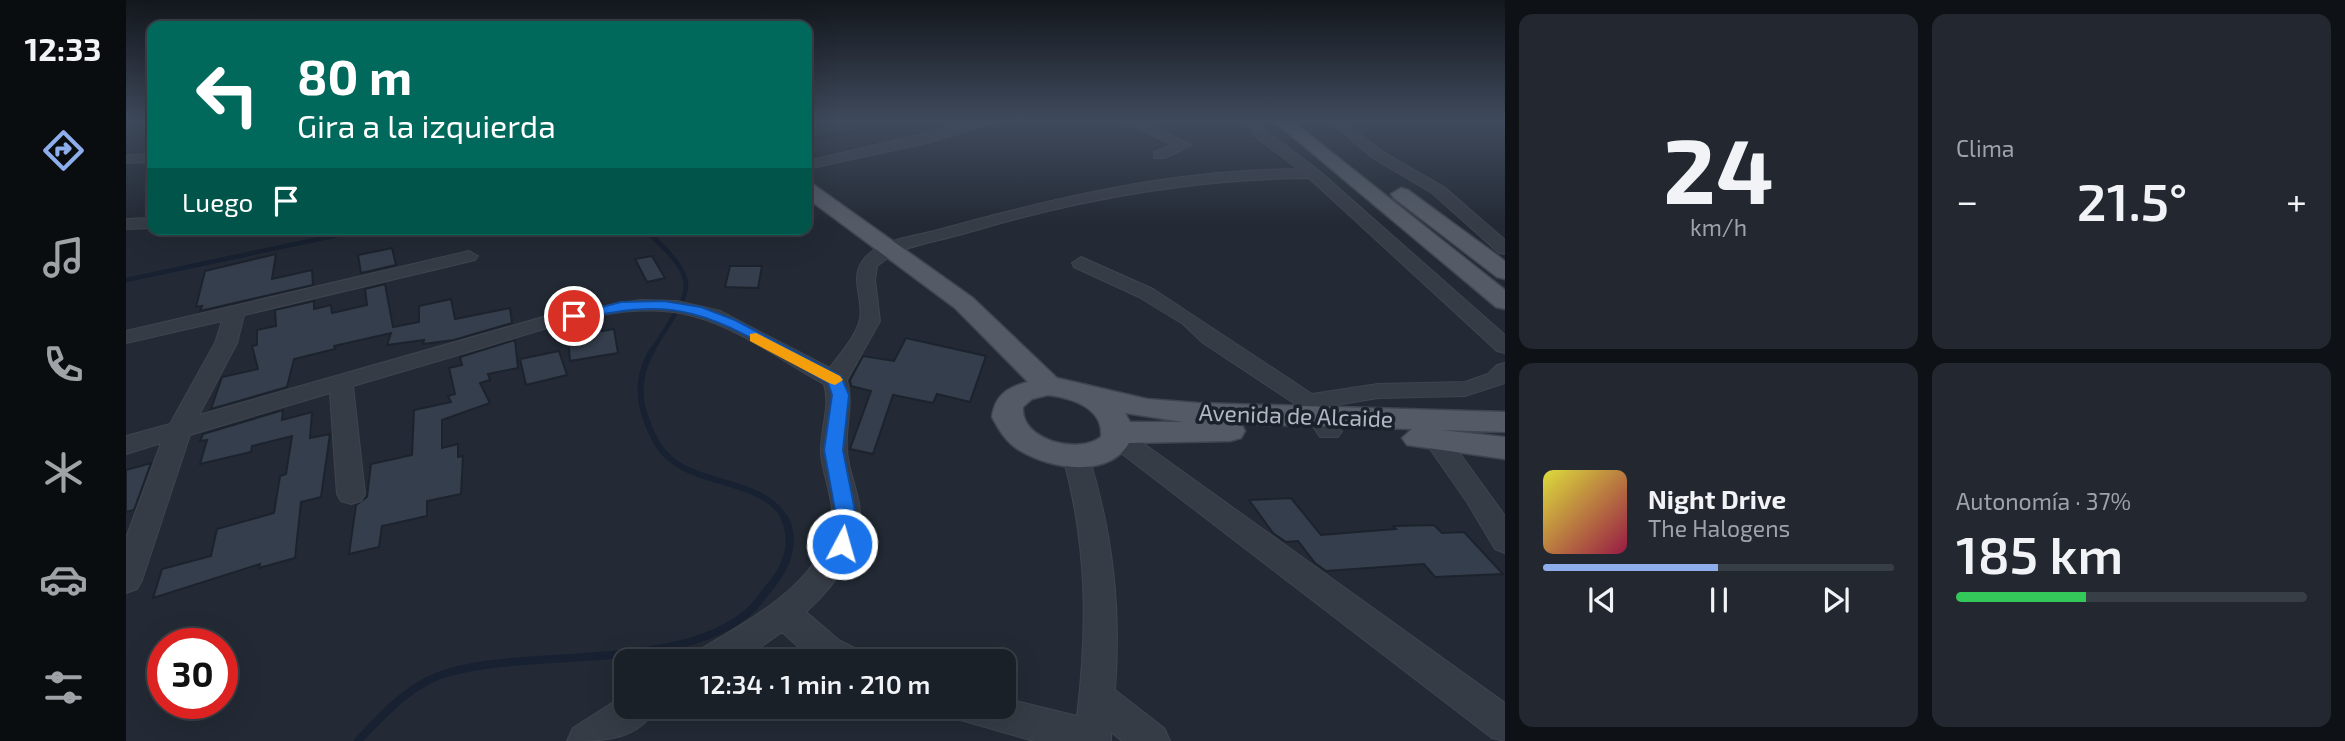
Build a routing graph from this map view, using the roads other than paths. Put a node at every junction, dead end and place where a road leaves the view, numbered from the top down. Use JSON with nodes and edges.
{"nodes":[{"id":1,"x":853,"y":156,"type":"edge"},
{"id":2,"x":1290,"y":156,"type":"edge"},
{"id":3,"x":1324,"y":156,"type":"edge"},
{"id":4,"x":1351,"y":156,"type":"edge"},
{"id":5,"x":1379,"y":156,"type":"edge"},
{"id":6,"x":147,"y":158,"type":"edge"},
{"id":7,"x":126,"y":159,"type":"edge"},
{"id":8,"x":812,"y":165,"type":"edge"},
{"id":9,"x":1313,"y":173,"type":"junction"},
{"id":10,"x":812,"y":192,"type":"edge"},
{"id":11,"x":147,"y":223,"type":"edge"},
{"id":12,"x":126,"y":224,"type":"edge"},
{"id":13,"x":1505,"y":248,"type":"edge"},
{"id":14,"x":893,"y":249,"type":"junction"},
{"id":15,"x":469,"y":256,"type":"dead end"},
{"id":16,"x":1081,"y":263,"type":"dead end"},
{"id":17,"x":1505,"y":272,"type":"edge"},
{"id":18,"x":1505,"y":303,"type":"edge"},
{"id":19,"x":235,"y":311,"type":"junction"},
{"id":20,"x":126,"y":337,"type":"edge"},
{"id":21,"x":1505,"y":346,"type":"edge"},
{"id":22,"x":1505,"y":370,"type":"edge"},
{"id":23,"x":835,"y":380,"type":"junction"},
{"id":24,"x":341,"y":383,"type":"junction"},
{"id":25,"x":1048,"y":386,"type":"junction"},
{"id":26,"x":1088,"y":395,"type":"junction"},
{"id":27,"x":1318,"y":417,"type":"junction"},
{"id":28,"x":1505,"y":422,"type":"edge"},
{"id":29,"x":179,"y":430,"type":"junction"},
{"id":30,"x":1117,"y":435,"type":"junction"},
{"id":31,"x":1436,"y":439,"type":"junction"},
{"id":32,"x":126,"y":445,"type":"edge"},
{"id":33,"x":1505,"y":448,"type":"edge"},
{"id":34,"x":1076,"y":457,"type":"junction"},
{"id":35,"x":351,"y":494,"type":"dead end"},
{"id":36,"x":1505,"y":541,"type":"edge"},
{"id":37,"x":126,"y":580,"type":"edge"},
{"id":38,"x":784,"y":613,"type":"junction"},
{"id":39,"x":730,"y":649,"type":"edge"},
{"id":40,"x":825,"y":649,"type":"edge"},
{"id":41,"x":1097,"y":698,"type":"junction"},
{"id":42,"x":620,"y":719,"type":"edge"},
{"id":43,"x":1016,"y":719,"type":"edge"},
{"id":44,"x":1505,"y":725,"type":"edge"},
{"id":45,"x":1092,"y":739,"type":"edge"},
{"id":46,"x":586,"y":741,"type":"edge"},
{"id":47,"x":1150,"y":741,"type":"edge"}],
"edges":[{"from":1,"to":8,"type":"street"},
{"from":2,"to":9,"type":"street"},
{"from":3,"to":18,"type":"main road"},
{"from":4,"to":17,"type":"main road"},
{"from":5,"to":13,"type":"street"},
{"from":6,"to":7,"type":"street"},
{"from":9,"to":14,"type":"street"},
{"from":9,"to":21,"type":"street"},
{"from":10,"to":14,"type":"main road"},
{"from":11,"to":12,"type":"street"},
{"from":14,"to":23,"type":"street"},
{"from":14,"to":25,"type":"main road"},
{"from":15,"to":19,"type":"street"},
{"from":16,"to":27,"type":"street"},
{"from":19,"to":20,"type":"street"},
{"from":19,"to":29,"type":"street"},
{"from":22,"to":27,"type":"street"},
{"from":23,"to":24,"type":"street"},
{"from":23,"to":38,"type":"street"},
{"from":24,"to":29,"type":"street"},
{"from":24,"to":35,"type":"street"},
{"from":25,"to":26,"type":"main road"},
{"from":25,"to":34,"type":"main road"},
{"from":26,"to":27,"type":"main road","name":"Avenida de Alcaide"},
{"from":26,"to":30,"type":"main road"},
{"from":27,"to":28,"type":"main road","name":"Avenida de Alcaide"},
{"from":27,"to":30,"type":"main road","name":"Avenida de Alcaide"},
{"from":27,"to":31,"type":"main road","name":"Avenida de Alcaide"},
{"from":29,"to":32,"type":"street"},
{"from":29,"to":37,"type":"street"},
{"from":30,"to":34,"type":"main road"},
{"from":30,"to":44,"type":"street"},
{"from":31,"to":33,"type":"main road","name":"Avenida de Alcaide"},
{"from":31,"to":36,"type":"street"},
{"from":34,"to":41,"type":"street"},
{"from":38,"to":39,"type":"street"},
{"from":38,"to":40,"type":"street"},
{"from":41,"to":45,"type":"street"},
{"from":41,"to":47,"type":"street"},
{"from":42,"to":46,"type":"street"},
{"from":43,"to":45,"type":"street"}]}
